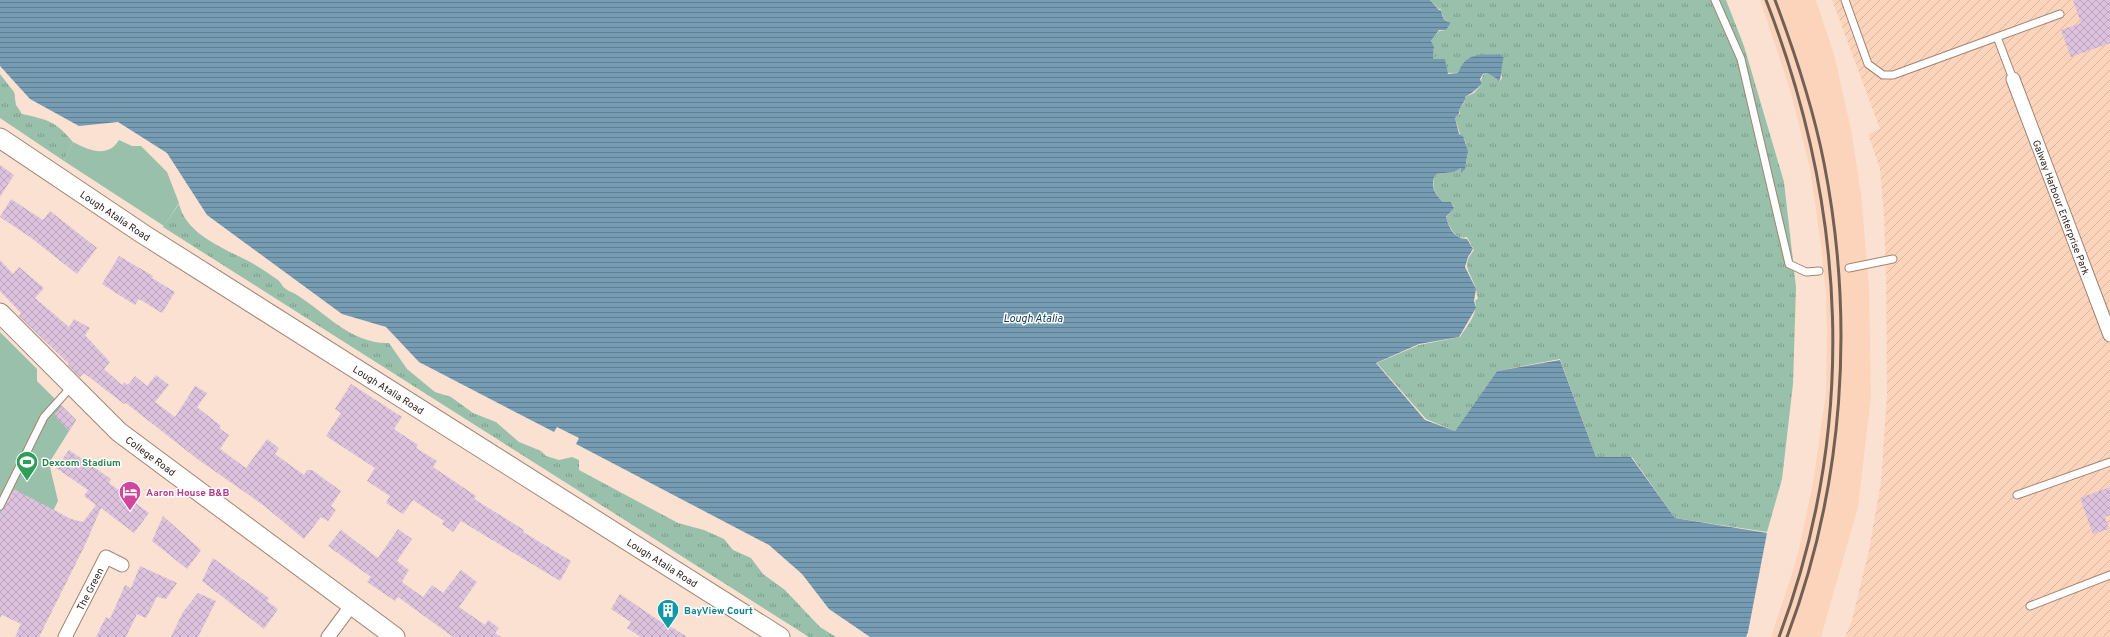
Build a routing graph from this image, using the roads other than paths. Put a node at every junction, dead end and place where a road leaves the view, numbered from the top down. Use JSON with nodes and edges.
{"nodes":[{"id":1,"x":1715,"y":0,"type":"edge"},
{"id":2,"x":1845,"y":0,"type":"edge"},
{"id":3,"x":2060,"y":14,"type":"dead end"},
{"id":4,"x":1997,"y":37,"type":"junction"},
{"id":5,"x":2013,"y":79,"type":"joint"},
{"id":6,"x":0,"y":138,"type":"edge"},
{"id":7,"x":1893,"y":259,"type":"dead end"},
{"id":8,"x":1849,"y":268,"type":"dead end"},
{"id":9,"x":1820,"y":271,"type":"dead end"},
{"id":10,"x":0,"y":314,"type":"edge"},
{"id":11,"x":2110,"y":335,"type":"edge"},
{"id":12,"x":72,"y":386,"type":"junction"},
{"id":13,"x":2110,"y":462,"type":"edge"},
{"id":14,"x":2017,"y":495,"type":"dead end"},
{"id":15,"x":0,"y":506,"type":"edge"},
{"id":16,"x":122,"y":565,"type":"dead end"},
{"id":17,"x":2110,"y":574,"type":"edge"},
{"id":18,"x":351,"y":606,"type":"junction"},
{"id":19,"x":2030,"y":606,"type":"dead end"},
{"id":20,"x":66,"y":637,"type":"edge"},
{"id":21,"x":328,"y":637,"type":"edge"},
{"id":22,"x":395,"y":637,"type":"edge"},
{"id":23,"x":780,"y":637,"type":"edge"}],
"edges":[{"from":1,"to":9,"type":"lane"},
{"from":2,"to":4,"type":"lane"},
{"from":3,"to":4,"type":"lane"},
{"from":4,"to":5,"type":"lane"},
{"from":5,"to":11,"type":"street","name":"Galway Harbour Enterprise Park"},
{"from":6,"to":23,"type":"street","name":"Lough Atalia Road"},
{"from":7,"to":8,"type":"lane"},
{"from":10,"to":12,"type":"street","name":"College Road"},
{"from":12,"to":15,"type":"lane"},
{"from":12,"to":18,"type":"street","name":"College Road"},
{"from":13,"to":14,"type":"lane"},
{"from":16,"to":20,"type":"street","name":"The Green"},
{"from":17,"to":19,"type":"lane"},
{"from":18,"to":21,"type":"street"},
{"from":18,"to":22,"type":"street","name":"College Road"}]}
